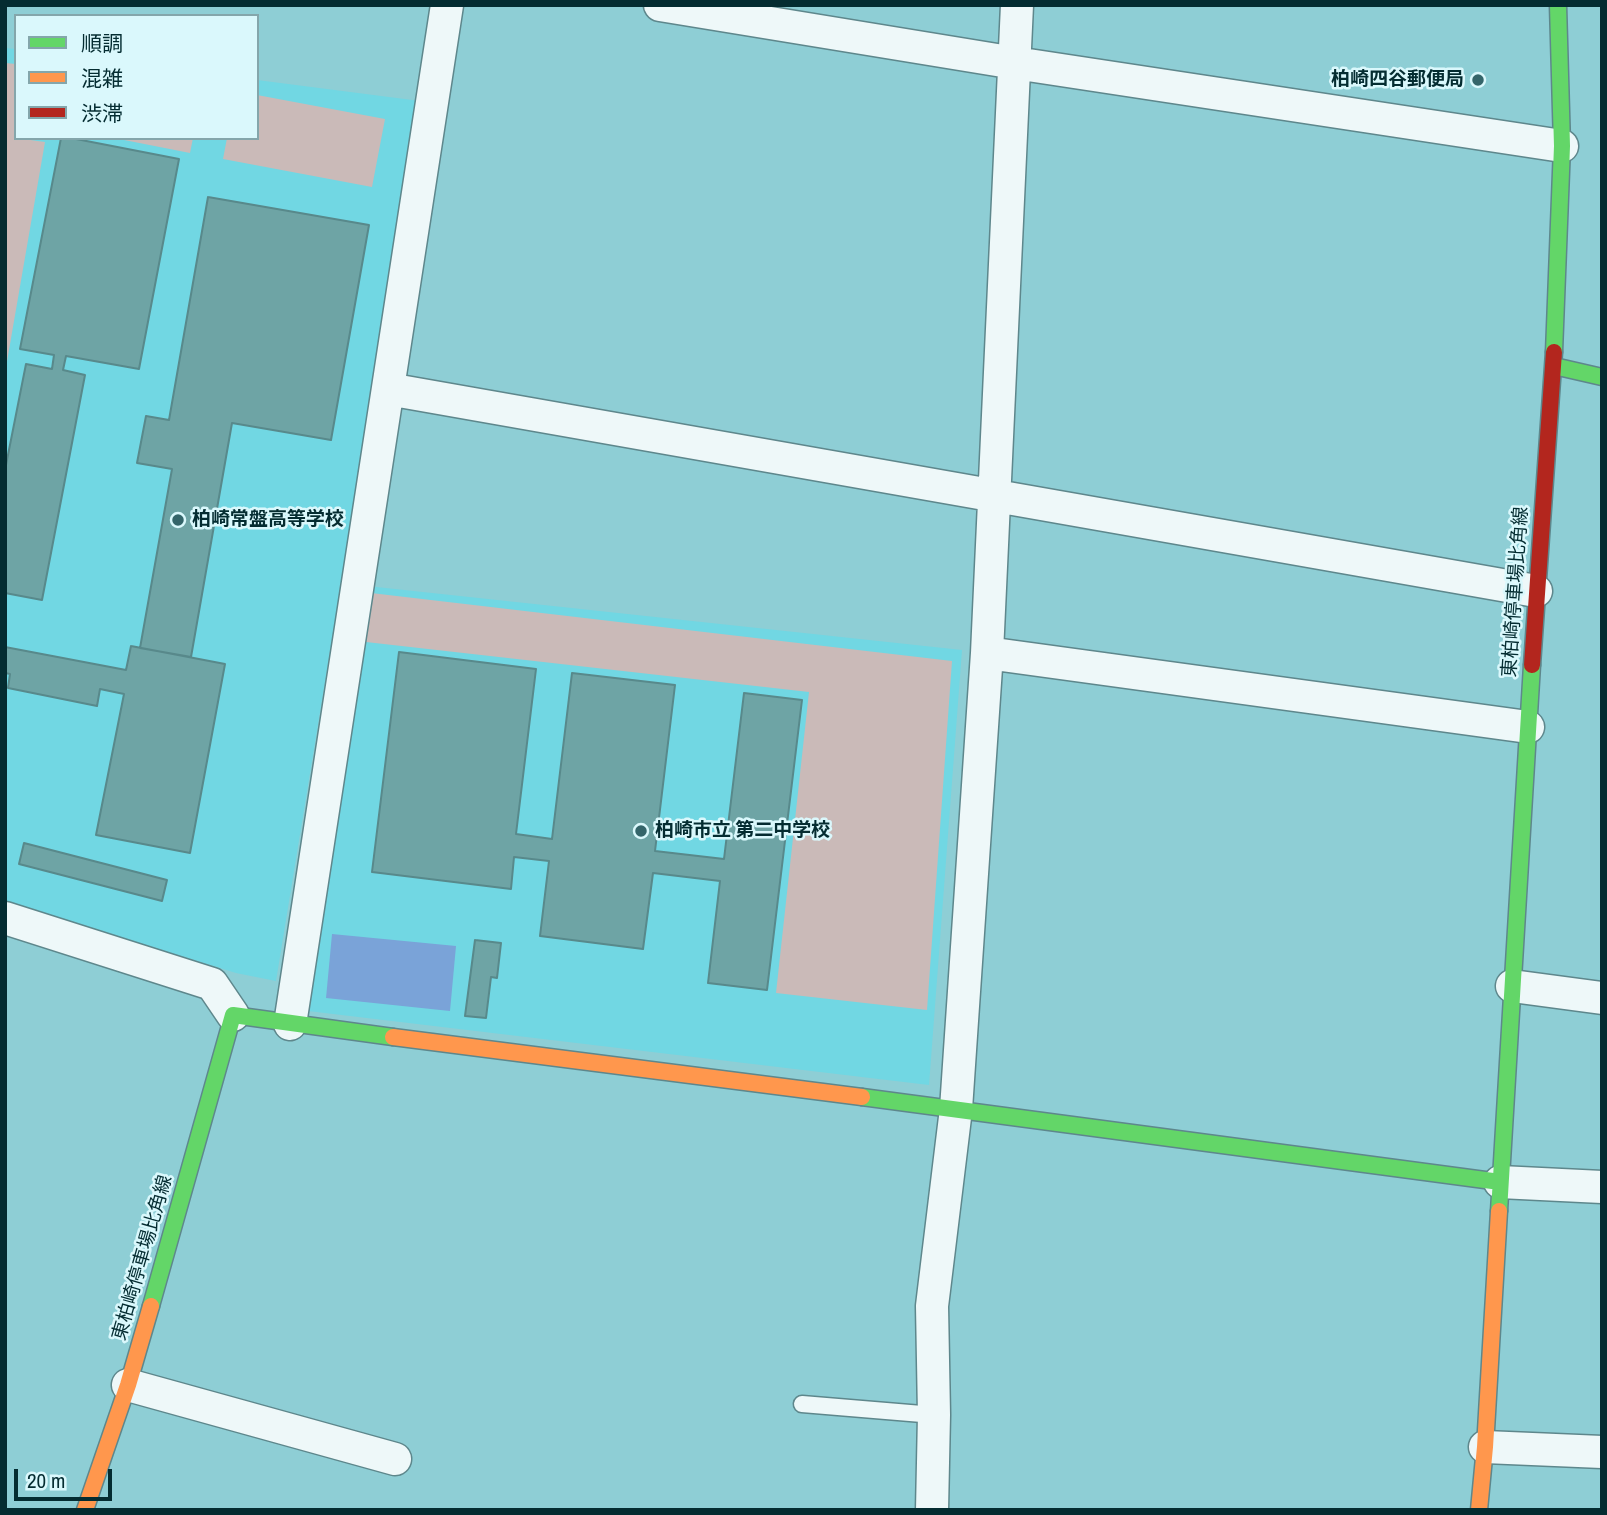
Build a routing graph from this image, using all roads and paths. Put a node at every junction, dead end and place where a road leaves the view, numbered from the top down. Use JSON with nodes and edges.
{"nodes":[{"id":1,"x":447,"y":5,"type":"edge"},
{"id":2,"x":660,"y":5,"type":"edge"},
{"id":3,"x":1017,"y":5,"type":"edge"},
{"id":4,"x":1558,"y":5,"type":"edge"},
{"id":5,"x":1015,"y":63,"type":"junction"},
{"id":6,"x":1562,"y":146,"type":"junction"},
{"id":7,"x":1554,"y":366,"type":"junction"},
{"id":8,"x":1602,"y":377,"type":"edge"},
{"id":9,"x":388,"y":389,"type":"junction"},
{"id":10,"x":994,"y":495,"type":"junction"},
{"id":11,"x":1536,"y":591,"type":"junction"},
{"id":12,"x":987,"y":653,"type":"junction"},
{"id":13,"x":1528,"y":727,"type":"junction"},
{"id":14,"x":5,"y":918,"type":"edge"},
{"id":15,"x":1512,"y":986,"type":"junction"},
{"id":16,"x":1602,"y":998,"type":"edge"},
{"id":17,"x":233,"y":1015,"type":"junction"},
{"id":18,"x":290,"y":1024,"type":"junction"},
{"id":19,"x":956,"y":1109,"type":"junction"},
{"id":20,"x":1500,"y":1182,"type":"junction"},
{"id":21,"x":1602,"y":1187,"type":"edge"},
{"id":22,"x":128,"y":1385,"type":"junction"},
{"id":23,"x":802,"y":1404,"type":"dead end"},
{"id":24,"x":934,"y":1415,"type":"junction"},
{"id":25,"x":1485,"y":1447,"type":"junction"},
{"id":26,"x":1602,"y":1452,"type":"edge"},
{"id":27,"x":394,"y":1459,"type":"dead end"},
{"id":28,"x":85,"y":1510,"type":"edge"},
{"id":29,"x":932,"y":1510,"type":"edge"},
{"id":30,"x":1479,"y":1510,"type":"edge"}],
"edges":[{"from":1,"to":9,"type":"street"},
{"from":2,"to":5,"type":"street"},
{"from":3,"to":5,"type":"street"},
{"from":4,"to":6,"type":"main road","name":"東柏崎停車場比角線"},
{"from":5,"to":6,"type":"street"},
{"from":5,"to":10,"type":"street"},
{"from":6,"to":7,"type":"main road","name":"東柏崎停車場比角線"},
{"from":7,"to":8,"type":"main road"},
{"from":7,"to":11,"type":"main road","name":"東柏崎停車場比角線"},
{"from":9,"to":10,"type":"street"},
{"from":9,"to":18,"type":"street"},
{"from":10,"to":11,"type":"street"},
{"from":10,"to":12,"type":"street"},
{"from":11,"to":13,"type":"main road","name":"東柏崎停車場比角線"},
{"from":12,"to":13,"type":"street"},
{"from":12,"to":19,"type":"street"},
{"from":13,"to":15,"type":"main road","name":"東柏崎停車場比角線"},
{"from":14,"to":17,"type":"street"},
{"from":15,"to":16,"type":"street"},
{"from":15,"to":20,"type":"main road","name":"東柏崎停車場比角線"},
{"from":17,"to":18,"type":"main road"},
{"from":17,"to":22,"type":"main road","name":"東柏崎停車場比角線"},
{"from":18,"to":19,"type":"main road"},
{"from":19,"to":20,"type":"main road"},
{"from":19,"to":24,"type":"street"},
{"from":20,"to":21,"type":"street"},
{"from":20,"to":25,"type":"main road","name":"東柏崎停車場比角線"},
{"from":22,"to":27,"type":"street"},
{"from":22,"to":28,"type":"main road","name":"東柏崎停車場比角線"},
{"from":23,"to":24,"type":"lane"},
{"from":24,"to":29,"type":"street"},
{"from":25,"to":26,"type":"street"},
{"from":25,"to":30,"type":"main road","name":"東柏崎停車場比角線"}]}
